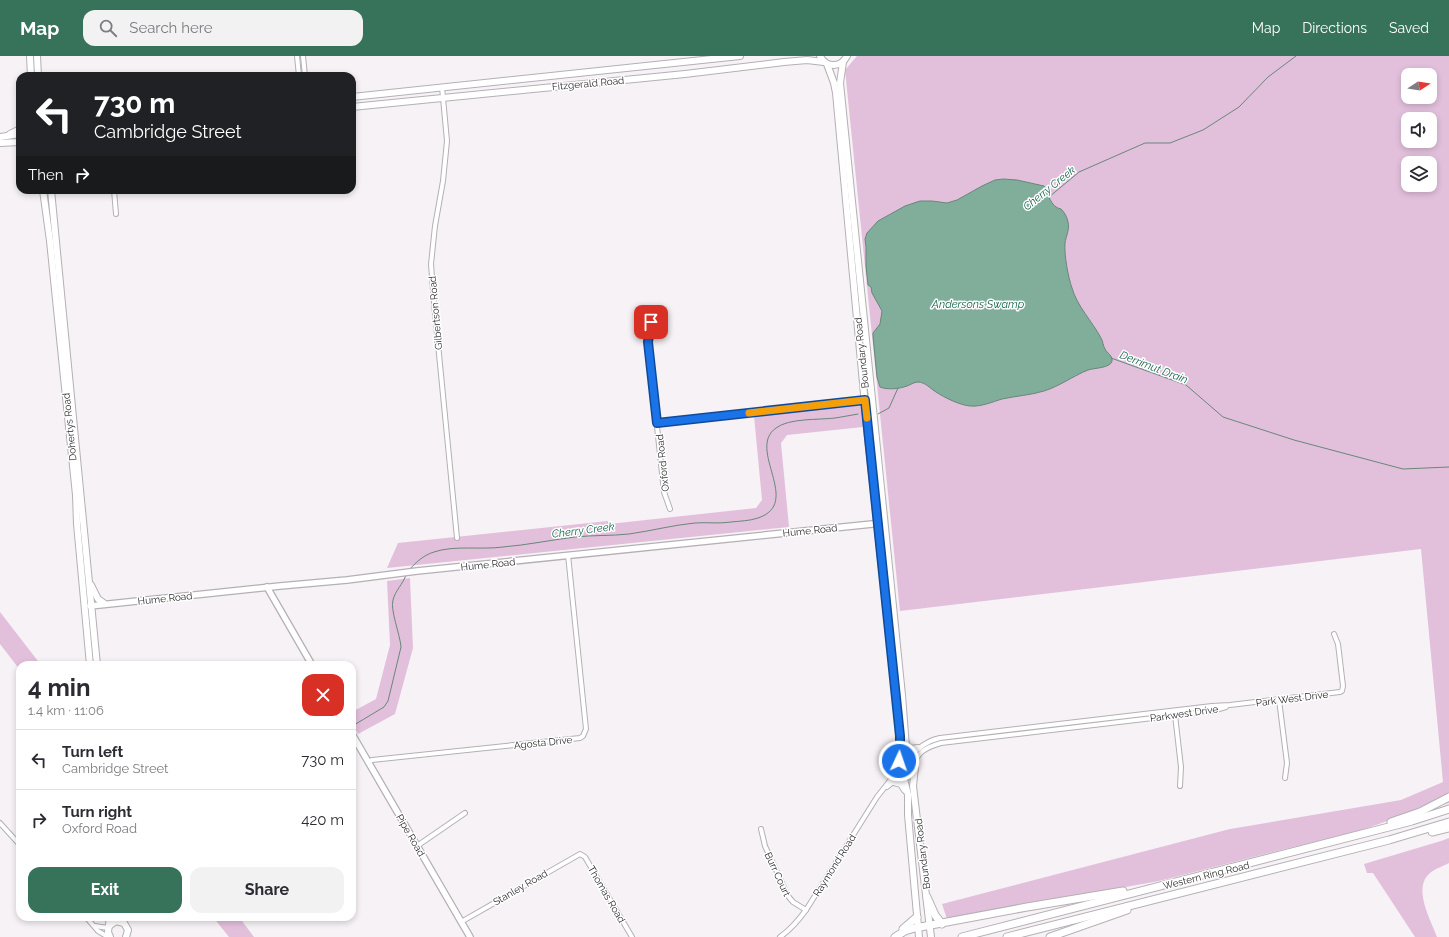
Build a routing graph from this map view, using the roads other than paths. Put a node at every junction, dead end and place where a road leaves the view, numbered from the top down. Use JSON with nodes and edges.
{"nodes":[{"id":1,"x":30,"y":56,"type":"edge"},
{"id":2,"x":37,"y":56,"type":"edge"},
{"id":3,"x":297,"y":56,"type":"edge"},
{"id":4,"x":303,"y":56,"type":"edge"},
{"id":5,"x":740,"y":56,"type":"edge"},
{"id":6,"x":846,"y":58,"type":"edge"},
{"id":7,"x":824,"y":61,"type":"edge"},
{"id":8,"x":633,"y":67,"type":"junction"},
{"id":9,"x":31,"y":72,"type":"edge"},
{"id":10,"x":38,"y":72,"type":"edge"},
{"id":11,"x":299,"y":72,"type":"edge"},
{"id":12,"x":305,"y":72,"type":"edge"},
{"id":13,"x":634,"y":79,"type":"junction"},
{"id":14,"x":442,"y":87,"type":"junction"},
{"id":15,"x":356,"y":97,"type":"edge"},
{"id":16,"x":443,"y":97,"type":"junction"},
{"id":17,"x":356,"y":107,"type":"edge"},
{"id":18,"x":16,"y":131,"type":"edge"},
{"id":19,"x":16,"y":135,"type":"edge"},
{"id":20,"x":3,"y":137,"type":"edge"},
{"id":21,"x":16,"y":142,"type":"edge"},
{"id":22,"x":0,"y":143,"type":"edge"},
{"id":23,"x":44,"y":194,"type":"edge"},
{"id":24,"x":51,"y":194,"type":"edge"},
{"id":25,"x":114,"y":194,"type":"edge"},
{"id":26,"x":116,"y":214,"type":"dead end"},
{"id":27,"x":58,"y":295,"type":"junction"},
{"id":28,"x":651,"y":322,"type":"dead end"},
{"id":29,"x":67,"y":382,"type":"junction"},
{"id":30,"x":865,"y":400,"type":"junction"},
{"id":31,"x":872,"y":400,"type":"junction"},
{"id":32,"x":657,"y":423,"type":"junction"},
{"id":33,"x":670,"y":509,"type":"dead end"},
{"id":34,"x":885,"y":522,"type":"junction"},
{"id":35,"x":878,"y":523,"type":"junction"},
{"id":36,"x":457,"y":538,"type":"dead end"},
{"id":37,"x":568,"y":555,"type":"junction"},
{"id":38,"x":87,"y":562,"type":"junction"},
{"id":39,"x":267,"y":587,"type":"junction"},
{"id":40,"x":105,"y":604,"type":"junction"},
{"id":41,"x":88,"y":606,"type":"junction"},
{"id":42,"x":1334,"y":634,"type":"dead end"},
{"id":43,"x":90,"y":661,"type":"edge"},
{"id":44,"x":96,"y":661,"type":"edge"},
{"id":45,"x":310,"y":661,"type":"edge"},
{"id":46,"x":1279,"y":700,"type":"junction"},
{"id":47,"x":1230,"y":705,"type":"junction"},
{"id":48,"x":1174,"y":710,"type":"junction"},
{"id":49,"x":1175,"y":715,"type":"junction"},
{"id":50,"x":988,"y":735,"type":"junction"},
{"id":51,"x":356,"y":741,"type":"edge"},
{"id":52,"x":905,"y":744,"type":"junction"},
{"id":53,"x":918,"y":748,"type":"junction"},
{"id":54,"x":909,"y":758,"type":"junction"},
{"id":55,"x":899,"y":761,"type":"junction"},
{"id":56,"x":368,"y":762,"type":"junction"},
{"id":57,"x":914,"y":768,"type":"junction"},
{"id":58,"x":897,"y":769,"type":"junction"},
{"id":59,"x":902,"y":775,"type":"junction"},
{"id":60,"x":1285,"y":778,"type":"dead end"},
{"id":61,"x":894,"y":782,"type":"junction"},
{"id":62,"x":1180,"y":786,"type":"dead end"},
{"id":63,"x":884,"y":788,"type":"junction"},
{"id":64,"x":908,"y":795,"type":"junction"},
{"id":65,"x":1449,"y":797,"type":"edge"},
{"id":66,"x":1449,"y":809,"type":"edge"},
{"id":67,"x":465,"y":813,"type":"dead end"},
{"id":68,"x":1449,"y":822,"type":"edge"},
{"id":69,"x":0,"y":824,"type":"edge"},
{"id":70,"x":1449,"y":828,"type":"edge"},
{"id":71,"x":761,"y":829,"type":"dead end"},
{"id":72,"x":1354,"y":836,"type":"junction"},
{"id":73,"x":16,"y":841,"type":"edge"},
{"id":74,"x":418,"y":846,"type":"junction"},
{"id":75,"x":1341,"y":853,"type":"junction"},
{"id":76,"x":580,"y":854,"type":"joint"},
{"id":77,"x":1169,"y":884,"type":"junction"},
{"id":78,"x":927,"y":896,"type":"junction"},
{"id":79,"x":1151,"y":900,"type":"junction"},
{"id":80,"x":806,"y":910,"type":"junction"},
{"id":81,"x":917,"y":917,"type":"junction"},
{"id":82,"x":90,"y":921,"type":"edge"},
{"id":83,"x":110,"y":921,"type":"edge"},
{"id":84,"x":116,"y":921,"type":"edge"},
{"id":85,"x":122,"y":921,"type":"edge"},
{"id":86,"x":461,"y":922,"type":"junction"},
{"id":87,"x":942,"y":924,"type":"junction"},
{"id":88,"x":93,"y":925,"type":"junction"},
{"id":89,"x":930,"y":926,"type":"junction"},
{"id":90,"x":109,"y":927,"type":"junction"},
{"id":91,"x":918,"y":927,"type":"junction"},
{"id":92,"x":109,"y":937,"type":"edge"},
{"id":93,"x":126,"y":937,"type":"edge"},
{"id":94,"x":470,"y":937,"type":"edge"},
{"id":95,"x":632,"y":937,"type":"edge"},
{"id":96,"x":780,"y":937,"type":"edge"},
{"id":97,"x":894,"y":937,"type":"edge"},
{"id":98,"x":919,"y":937,"type":"edge"},
{"id":99,"x":931,"y":937,"type":"edge"},
{"id":100,"x":962,"y":937,"type":"edge"},
{"id":101,"x":1007,"y":937,"type":"edge"},
{"id":102,"x":1050,"y":937,"type":"edge"}],
"edges":[{"from":1,"to":9,"type":"main road"},
{"from":2,"to":10,"type":"main road"},
{"from":3,"to":11,"type":"street"},
{"from":4,"to":12,"type":"street"},
{"from":5,"to":8,"type":"main road","name":"Fitzgerald Road"},
{"from":6,"to":7,"type":"main road","name":"Fitzgerald Road"},
{"from":6,"to":31,"type":"main road","name":"Boundary Road"},
{"from":7,"to":13,"type":"main road","name":"Fitzgerald Road"},
{"from":7,"to":30,"type":"main road","name":"Boundary Road"},
{"from":8,"to":13,"type":"main road"},
{"from":8,"to":14,"type":"main road","name":"Fitzgerald Road"},
{"from":13,"to":16,"type":"main road","name":"Fitzgerald Road"},
{"from":14,"to":15,"type":"main road","name":"Fitzgerald Road"},
{"from":14,"to":16,"type":"street","name":"Gilbertson Road"},
{"from":16,"to":17,"type":"main road","name":"Fitzgerald Road"},
{"from":16,"to":36,"type":"street","name":"Gilbertson Road"},
{"from":18,"to":20,"type":"main road"},
{"from":19,"to":20,"type":"main road"},
{"from":21,"to":22,"type":"main road"},
{"from":23,"to":27,"type":"main road","name":"Dohertys Road"},
{"from":24,"to":27,"type":"main road","name":"Dohertys Road"},
{"from":25,"to":26,"type":"street"},
{"from":27,"to":29,"type":"main road","name":"Dohertys Road"},
{"from":28,"to":32,"type":"street","name":"Oxford Road"},
{"from":29,"to":38,"type":"main road","name":"Dohertys Road"},
{"from":29,"to":41,"type":"main road","name":"Dohertys Road"},
{"from":30,"to":31,"type":"main road"},
{"from":30,"to":32,"type":"street"},
{"from":30,"to":35,"type":"main road","name":"Boundary Road"},
{"from":31,"to":34,"type":"main road","name":"Boundary Road"},
{"from":32,"to":33,"type":"street","name":"Oxford Road"},
{"from":34,"to":35,"type":"street","name":"Hume Road"},
{"from":34,"to":52,"type":"main road","name":"Boundary Road"},
{"from":35,"to":37,"type":"street","name":"Hume Road"},
{"from":35,"to":55,"type":"main road","name":"Boundary Road"},
{"from":37,"to":39,"type":"street","name":"Hume Road"},
{"from":37,"to":56,"type":"street","name":"Agosta Drive"},
{"from":38,"to":40,"type":"main road"},
{"from":38,"to":41,"type":"main road","name":"Dohertys Road"},
{"from":39,"to":40,"type":"street","name":"Hume Road"},
{"from":39,"to":45,"type":"street"},
{"from":40,"to":41,"type":"street","name":"Hume Road"},
{"from":41,"to":43,"type":"main road","name":"Dohertys Road"},
{"from":41,"to":44,"type":"main road","name":"Dohertys Road"},
{"from":42,"to":46,"type":"street","name":"Park West Drive"},
{"from":46,"to":47,"type":"street","name":"Park West Drive"},
{"from":46,"to":60,"type":"street"},
{"from":47,"to":48,"type":"street","name":"Parkwest Drive"},
{"from":47,"to":49,"type":"street","name":"Parkwest Drive"},
{"from":48,"to":49,"type":"street"},
{"from":48,"to":50,"type":"street","name":"Parkwest Drive"},
{"from":49,"to":50,"type":"street","name":"Parkwest Drive"},
{"from":49,"to":62,"type":"street"},
{"from":50,"to":53,"type":"street","name":"Parkwest Drive"},
{"from":50,"to":57,"type":"street","name":"Parkwest Drive"},
{"from":51,"to":56,"type":"street","name":"Pipe Road"},
{"from":52,"to":53,"type":"main road"},
{"from":52,"to":54,"type":"main road","name":"Boundary Road"},
{"from":53,"to":54,"type":"street","name":"Parkwest Drive"},
{"from":54,"to":55,"type":"main road"},
{"from":54,"to":57,"type":"main road"},
{"from":55,"to":58,"type":"main road"},
{"from":56,"to":74,"type":"street","name":"Pipe Road"},
{"from":57,"to":59,"type":"main road"},
{"from":57,"to":78,"type":"main road","name":"Boundary Road"},
{"from":58,"to":59,"type":"main road"},
{"from":58,"to":63,"type":"street","name":"Raymond Road"},
{"from":59,"to":61,"type":"street","name":"Raymond Road"},
{"from":59,"to":64,"type":"main road","name":"Boundary Road"},
{"from":61,"to":63,"type":"street","name":"Raymond Road"},
{"from":61,"to":64,"type":"main road"},
{"from":63,"to":80,"type":"street","name":"Raymond Road"},
{"from":64,"to":81,"type":"main road","name":"Boundary Road"},
{"from":65,"to":72,"type":"highway"},
{"from":66,"to":72,"type":"highway","name":"Western Ring Road"},
{"from":67,"to":74,"type":"street"},
{"from":68,"to":75,"type":"highway","name":"Western Ring Road"},
{"from":69,"to":73,"type":"street"},
{"from":70,"to":75,"type":"highway"},
{"from":71,"to":80,"type":"street","name":"Burr Court"},
{"from":72,"to":77,"type":"highway","name":"Western Ring Road"},
{"from":74,"to":86,"type":"street","name":"Pipe Road"},
{"from":75,"to":79,"type":"highway","name":"Western Ring Road"},
{"from":76,"to":86,"type":"street","name":"Stanley Road"},
{"from":76,"to":95,"type":"street","name":"Thomas Road"},
{"from":77,"to":87,"type":"highway"},
{"from":77,"to":100,"type":"highway","name":"Western Ring Road"},
{"from":78,"to":87,"type":"highway"},
{"from":78,"to":89,"type":"main road","name":"Boundary Road"},
{"from":79,"to":101,"type":"highway","name":"Western Ring Road"},
{"from":79,"to":102,"type":"highway"},
{"from":80,"to":96,"type":"street","name":"Raymond Road"},
{"from":81,"to":91,"type":"main road","name":"Boundary Road"},
{"from":81,"to":97,"type":"highway"},
{"from":82,"to":88,"type":"street"},
{"from":83,"to":90,"type":"main road"},
{"from":84,"to":90,"type":"main road"},
{"from":85,"to":93,"type":"main road"},
{"from":86,"to":94,"type":"street","name":"Pipe Road"},
{"from":87,"to":89,"type":"highway"},
{"from":88,"to":90,"type":"street"},
{"from":88,"to":92,"type":"street"},
{"from":89,"to":91,"type":"highway"},
{"from":89,"to":99,"type":"main road","name":"Boundary Road"},
{"from":90,"to":92,"type":"main road"},
{"from":91,"to":97,"type":"highway"},
{"from":91,"to":98,"type":"main road","name":"Boundary Road"}]}
